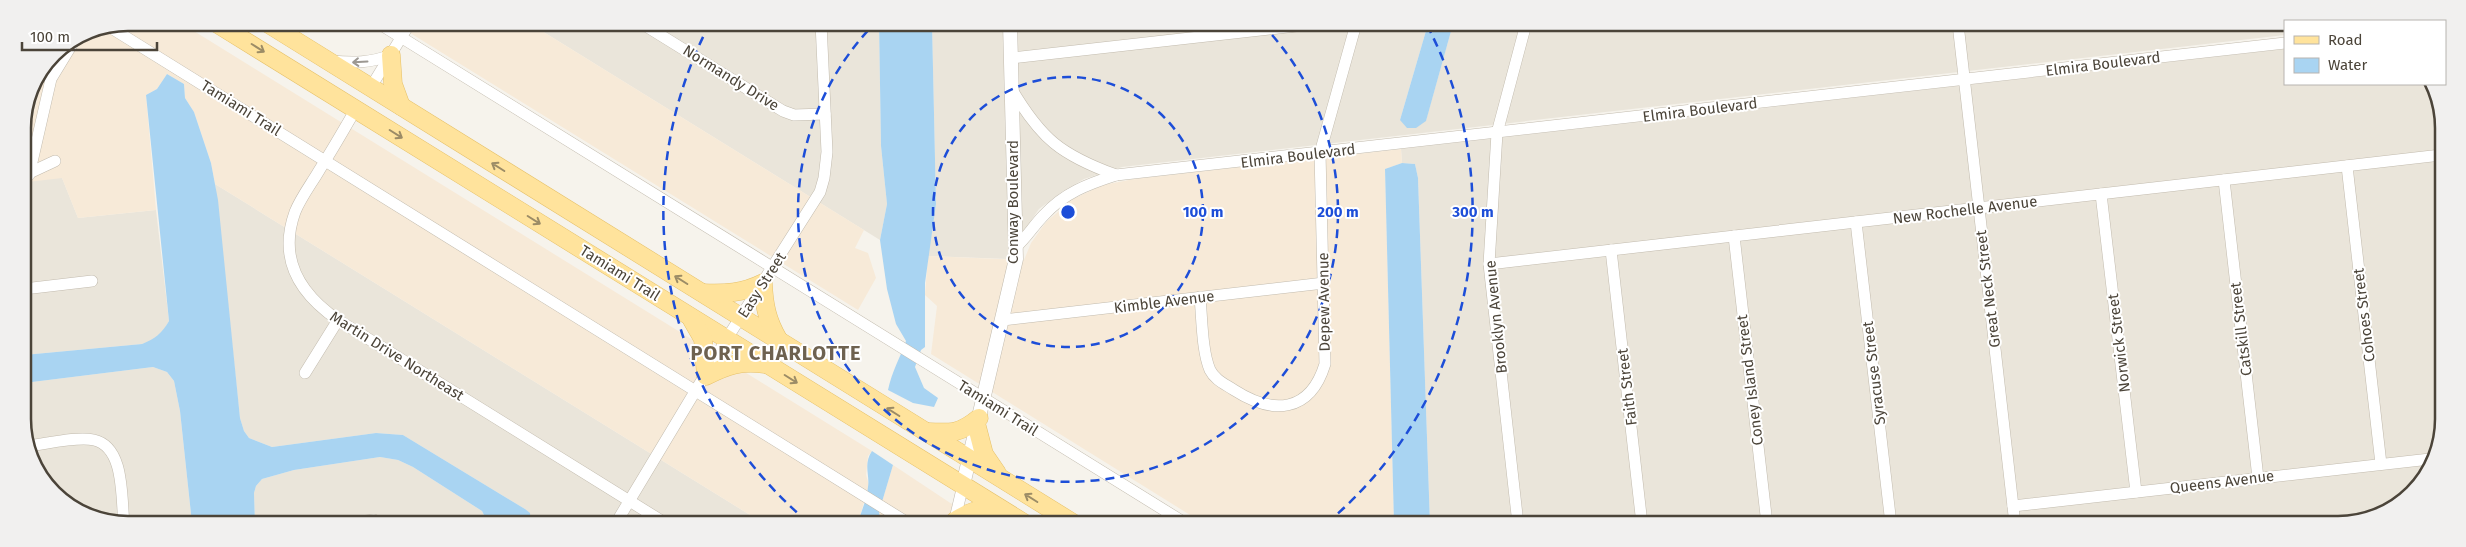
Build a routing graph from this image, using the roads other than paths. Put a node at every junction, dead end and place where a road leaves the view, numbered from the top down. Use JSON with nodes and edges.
{"nodes":[{"id":1,"x":229,"y":31,"type":"edge"},
{"id":2,"x":280,"y":31,"type":"edge"},
{"id":3,"x":391,"y":31,"type":"edge"},
{"id":4,"x":405,"y":31,"type":"edge"},
{"id":5,"x":654,"y":31,"type":"edge"},
{"id":6,"x":821,"y":31,"type":"edge"},
{"id":7,"x":1010,"y":31,"type":"edge"},
{"id":8,"x":1252,"y":31,"type":"edge"},
{"id":9,"x":1354,"y":31,"type":"edge"},
{"id":10,"x":1524,"y":31,"type":"edge"},
{"id":11,"x":1959,"y":31,"type":"edge"},
{"id":12,"x":117,"y":32,"type":"edge"},
{"id":13,"x":401,"y":37,"type":"junction"},
{"id":14,"x":2284,"y":43,"type":"edge"},
{"id":15,"x":67,"y":53,"type":"edge"},
{"id":16,"x":390,"y":55,"type":"junction"},
{"id":17,"x":1011,"y":58,"type":"junction"},
{"id":18,"x":328,"y":60,"type":"junction"},
{"id":19,"x":1964,"y":80,"type":"junction"},
{"id":20,"x":316,"y":85,"type":"junction"},
{"id":21,"x":371,"y":87,"type":"junction"},
{"id":22,"x":1011,"y":88,"type":"junction"},
{"id":23,"x":401,"y":106,"type":"junction"},
{"id":24,"x":356,"y":110,"type":"junction"},
{"id":25,"x":826,"y":114,"type":"junction"},
{"id":26,"x":1497,"y":133,"type":"junction"},
{"id":27,"x":1320,"y":153,"type":"junction"},
{"id":28,"x":31,"y":156,"type":"edge"},
{"id":29,"x":2435,"y":156,"type":"edge"},
{"id":30,"x":55,"y":161,"type":"dead end"},
{"id":31,"x":325,"y":161,"type":"junction"},
{"id":32,"x":2347,"y":166,"type":"junction"},
{"id":33,"x":31,"y":173,"type":"edge"},
{"id":34,"x":1116,"y":176,"type":"junction"},
{"id":35,"x":2224,"y":180,"type":"junction"},
{"id":36,"x":2101,"y":194,"type":"junction"},
{"id":37,"x":1979,"y":208,"type":"junction"},
{"id":38,"x":1856,"y":222,"type":"junction"},
{"id":39,"x":1734,"y":236,"type":"junction"},
{"id":40,"x":1016,"y":247,"type":"junction"},
{"id":41,"x":1611,"y":250,"type":"junction"},
{"id":42,"x":1489,"y":264,"type":"junction"},
{"id":43,"x":774,"y":267,"type":"junction"},
{"id":44,"x":92,"y":281,"type":"dead end"},
{"id":45,"x":763,"y":283,"type":"junction"},
{"id":46,"x":1324,"y":283,"type":"junction"},
{"id":47,"x":31,"y":288,"type":"edge"},
{"id":48,"x":702,"y":293,"type":"junction"},
{"id":49,"x":1200,"y":297,"type":"junction"},
{"id":50,"x":690,"y":317,"type":"junction"},
{"id":51,"x":741,"y":317,"type":"junction"},
{"id":52,"x":338,"y":320,"type":"junction"},
{"id":53,"x":1003,"y":320,"type":"junction"},
{"id":54,"x":726,"y":340,"type":"junction"},
{"id":55,"x":780,"y":342,"type":"junction"},
{"id":56,"x":766,"y":364,"type":"junction"},
{"id":57,"x":306,"y":372,"type":"dead end"},
{"id":58,"x":706,"y":376,"type":"junction"},
{"id":59,"x":696,"y":392,"type":"junction"},
{"id":60,"x":984,"y":399,"type":"junction"},
{"id":61,"x":978,"y":423,"type":"junction"},
{"id":62,"x":925,"y":431,"type":"junction"},
{"id":63,"x":35,"y":445,"type":"edge"},
{"id":64,"x":968,"y":458,"type":"junction"},
{"id":65,"x":2425,"y":459,"type":"edge"},
{"id":66,"x":2381,"y":464,"type":"junction"},
{"id":67,"x":1000,"y":478,"type":"junction"},
{"id":68,"x":2258,"y":478,"type":"junction"},
{"id":69,"x":963,"y":485,"type":"junction"},
{"id":70,"x":2136,"y":492,"type":"junction"},
{"id":71,"x":630,"y":501,"type":"junction"},
{"id":72,"x":2013,"y":506,"type":"junction"},
{"id":73,"x":999,"y":508,"type":"junction"},
{"id":74,"x":123,"y":516,"type":"edge"},
{"id":75,"x":620,"y":516,"type":"edge"},
{"id":76,"x":654,"y":516,"type":"edge"},
{"id":77,"x":896,"y":516,"type":"edge"},
{"id":78,"x":955,"y":516,"type":"edge"},
{"id":79,"x":964,"y":516,"type":"edge"},
{"id":80,"x":1012,"y":516,"type":"edge"},
{"id":81,"x":1062,"y":516,"type":"edge"},
{"id":82,"x":1174,"y":516,"type":"edge"},
{"id":83,"x":1517,"y":516,"type":"edge"},
{"id":84,"x":1641,"y":516,"type":"edge"},
{"id":85,"x":1766,"y":516,"type":"edge"},
{"id":86,"x":1890,"y":516,"type":"edge"},
{"id":87,"x":2014,"y":516,"type":"edge"}],
"edges":[{"from":1,"to":20,"type":"main road","name":"Tamiami Trail","one_way":true},
{"from":2,"to":18,"type":"main road","name":"Tamiami Trail"},
{"from":3,"to":13,"type":"street","name":"Tamiami Trail"},
{"from":4,"to":13,"type":"street"},
{"from":5,"to":25,"type":"street","name":"Normandy Drive"},
{"from":6,"to":25,"type":"street","name":"Easy Street"},
{"from":7,"to":17,"type":"street","name":"Conway Boulevard"},
{"from":8,"to":17,"type":"street"},
{"from":9,"to":27,"type":"street","name":"Depew Avenue"},
{"from":10,"to":26,"type":"street","name":"Brooklyn Avenue"},
{"from":11,"to":19,"type":"street","name":"Great Neck Street"},
{"from":12,"to":31,"type":"street","name":"Tamiami Trail"},
{"from":13,"to":16,"type":"street"},
{"from":13,"to":43,"type":"street","name":"Tamiami Trail"},
{"from":14,"to":19,"type":"street","name":"Elmira Boulevard"},
{"from":15,"to":28,"type":"street"},
{"from":16,"to":18,"type":"street","one_way":true},
{"from":16,"to":21,"type":"street"},
{"from":16,"to":23,"type":"main road"},
{"from":17,"to":22,"type":"street","name":"Conway Boulevard"},
{"from":18,"to":21,"type":"main road","name":"Tamiami Trail"},
{"from":19,"to":26,"type":"street","name":"Elmira Boulevard"},
{"from":19,"to":37,"type":"street","name":"Great Neck Street"},
{"from":20,"to":21,"type":"main road"},
{"from":20,"to":24,"type":"main road","name":"Tamiami Trail"},
{"from":21,"to":23,"type":"main road","name":"Tamiami Trail"},
{"from":22,"to":34,"type":"street","name":"Elmira Boulevard"},
{"from":22,"to":40,"type":"street","name":"Conway Boulevard"},
{"from":48,"to":23,"type":"main road","name":"Tamiami Trail","one_way":true},
{"from":24,"to":31,"type":"street","name":"Martin Drive Northeast"},
{"from":24,"to":50,"type":"main road","name":"Tamiami Trail","one_way":true},
{"from":25,"to":43,"type":"street","name":"Easy Street"},
{"from":26,"to":27,"type":"street","name":"Elmira Boulevard"},
{"from":26,"to":42,"type":"street","name":"Brooklyn Avenue"},
{"from":27,"to":34,"type":"street","name":"Elmira Boulevard"},
{"from":27,"to":46,"type":"street","name":"Depew Avenue"},
{"from":29,"to":32,"type":"street","name":"New Rochelle Avenue"},
{"from":30,"to":33,"type":"street"},
{"from":31,"to":52,"type":"street","name":"Martin Drive Northeast"},
{"from":31,"to":59,"type":"street","name":"Tamiami Trail"},
{"from":32,"to":35,"type":"street","name":"New Rochelle Avenue"},
{"from":32,"to":66,"type":"street","name":"Cohoes Street"},
{"from":34,"to":40,"type":"street","name":"Elmira Boulevard"},
{"from":35,"to":36,"type":"street","name":"New Rochelle Avenue"},
{"from":35,"to":68,"type":"street","name":"Catskill Street"},
{"from":36,"to":37,"type":"street","name":"New Rochelle Avenue"},
{"from":36,"to":70,"type":"street","name":"Norwick Street"},
{"from":37,"to":38,"type":"street","name":"New Rochelle Avenue"},
{"from":37,"to":72,"type":"street","name":"Great Neck Street"},
{"from":38,"to":39,"type":"street","name":"New Rochelle Avenue"},
{"from":38,"to":86,"type":"street","name":"Syracuse Street"},
{"from":39,"to":41,"type":"street","name":"New Rochelle Avenue"},
{"from":39,"to":85,"type":"street","name":"Coney Island Street"},
{"from":40,"to":53,"type":"street","name":"Conway Boulevard"},
{"from":41,"to":42,"type":"street","name":"New Rochelle Avenue"},
{"from":41,"to":84,"type":"street","name":"Faith Street"},
{"from":42,"to":83,"type":"street","name":"Brooklyn Avenue"},
{"from":43,"to":45,"type":"street","name":"Easy Street"},
{"from":43,"to":60,"type":"street","name":"Tamiami Trail"},
{"from":44,"to":47,"type":"street"},
{"from":45,"to":48,"type":"main road"},
{"from":45,"to":51,"type":"street","name":"Easy Street"},
{"from":45,"to":55,"type":"main road"},
{"from":46,"to":49,"type":"street","name":"Kimble Avenue"},
{"from":46,"to":49,"type":"street","name":"Depew Avenue"},
{"from":48,"to":51,"type":"main road","name":"Tamiami Trail"},
{"from":49,"to":53,"type":"street","name":"Kimble Avenue"},
{"from":50,"to":54,"type":"main road","name":"Tamiami Trail"},
{"from":50,"to":58,"type":"main road"},
{"from":51,"to":54,"type":"street","name":"Easy Street"},
{"from":51,"to":55,"type":"main road","name":"Tamiami Trail"},
{"from":52,"to":57,"type":"street"},
{"from":52,"to":71,"type":"street","name":"Martin Drive Northeast"},
{"from":53,"to":60,"type":"street","name":"Conway Boulevard"},
{"from":54,"to":56,"type":"main road","name":"Tamiami Trail"},
{"from":54,"to":58,"type":"street","name":"Easy Street"},
{"from":62,"to":55,"type":"main road","name":"Tamiami Trail","one_way":true},
{"from":56,"to":58,"type":"main road"},
{"from":56,"to":69,"type":"main road","name":"Tamiami Trail","one_way":true},
{"from":58,"to":59,"type":"street","name":"Easy Street"},
{"from":59,"to":71,"type":"street","name":"Easy Street"},
{"from":59,"to":77,"type":"street","name":"Tamiami Trail"},
{"from":60,"to":61,"type":"street","name":"Conway Boulevard"},
{"from":60,"to":82,"type":"street","name":"Tamiami Trail"},
{"from":61,"to":62,"type":"main road"},
{"from":61,"to":64,"type":"street","name":"Conway Boulevard"},
{"from":61,"to":67,"type":"main road"},
{"from":62,"to":64,"type":"main road","name":"Tamiami Trail"},
{"from":63,"to":74,"type":"street"},
{"from":64,"to":67,"type":"main road","name":"Tamiami Trail"},
{"from":64,"to":69,"type":"street","name":"Conway Boulevard"},
{"from":65,"to":66,"type":"street","name":"Queens Avenue"},
{"from":66,"to":68,"type":"street","name":"Queens Avenue"},
{"from":81,"to":67,"type":"main road","name":"Tamiami Trail","one_way":true},
{"from":68,"to":70,"type":"street","name":"Queens Avenue"},
{"from":69,"to":73,"type":"main road","name":"Tamiami Trail"},
{"from":69,"to":78,"type":"street","name":"Conway Boulevard"},
{"from":70,"to":72,"type":"street","name":"Queens Avenue"},
{"from":71,"to":75,"type":"street","name":"Easy Street"},
{"from":71,"to":76,"type":"street","name":"Martin Drive Northeast"},
{"from":72,"to":87,"type":"street","name":"Great Neck Street"},
{"from":73,"to":79,"type":"main road"},
{"from":73,"to":80,"type":"main road","name":"Tamiami Trail"}]}
